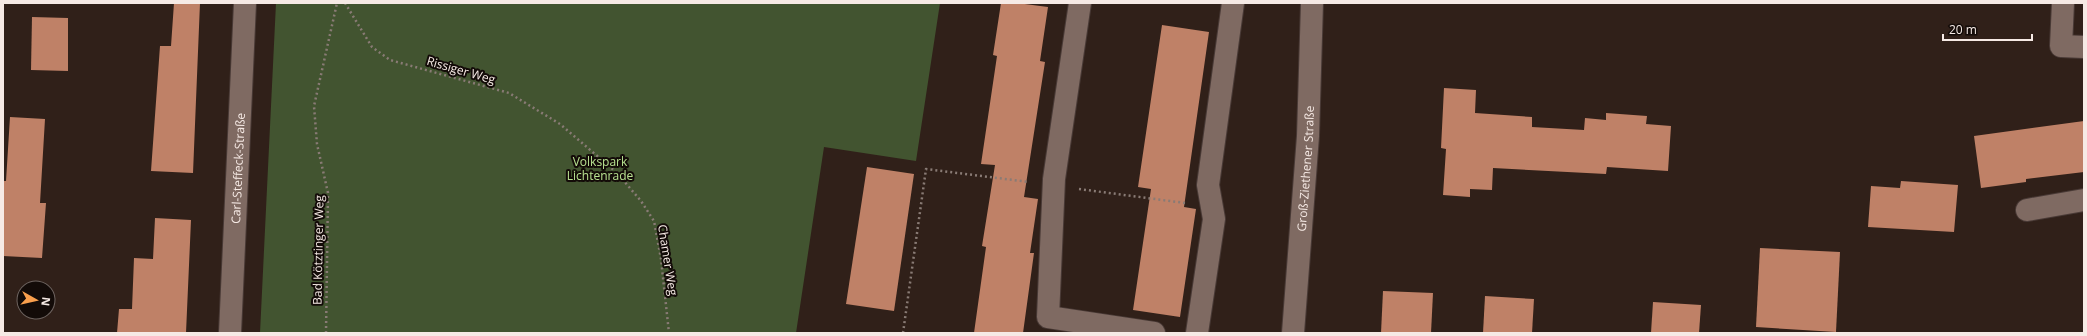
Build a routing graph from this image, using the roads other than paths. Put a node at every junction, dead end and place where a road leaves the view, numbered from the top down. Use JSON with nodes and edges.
{"nodes":[{"id":1,"x":245,"y":3,"type":"edge"},
{"id":2,"x":1080,"y":3,"type":"edge"},
{"id":3,"x":1233,"y":3,"type":"edge"},
{"id":4,"x":1312,"y":3,"type":"edge"},
{"id":5,"x":2063,"y":3,"type":"edge"},
{"id":6,"x":2084,"y":47,"type":"edge"},
{"id":7,"x":2084,"y":200,"type":"edge"},
{"id":8,"x":2027,"y":210,"type":"dead end"},
{"id":9,"x":230,"y":333,"type":"edge"},
{"id":10,"x":1154,"y":333,"type":"edge"},
{"id":11,"x":1197,"y":333,"type":"edge"},
{"id":12,"x":1293,"y":333,"type":"edge"}],
"edges":[{"from":1,"to":9,"type":"street","name":"Carl-Steffeck-Straße"},
{"from":2,"to":10,"type":"street"},
{"from":3,"to":11,"type":"street"},
{"from":4,"to":12,"type":"street","name":"Groß-Ziethener Straße"},
{"from":5,"to":6,"type":"street"},
{"from":7,"to":8,"type":"street"}]}
